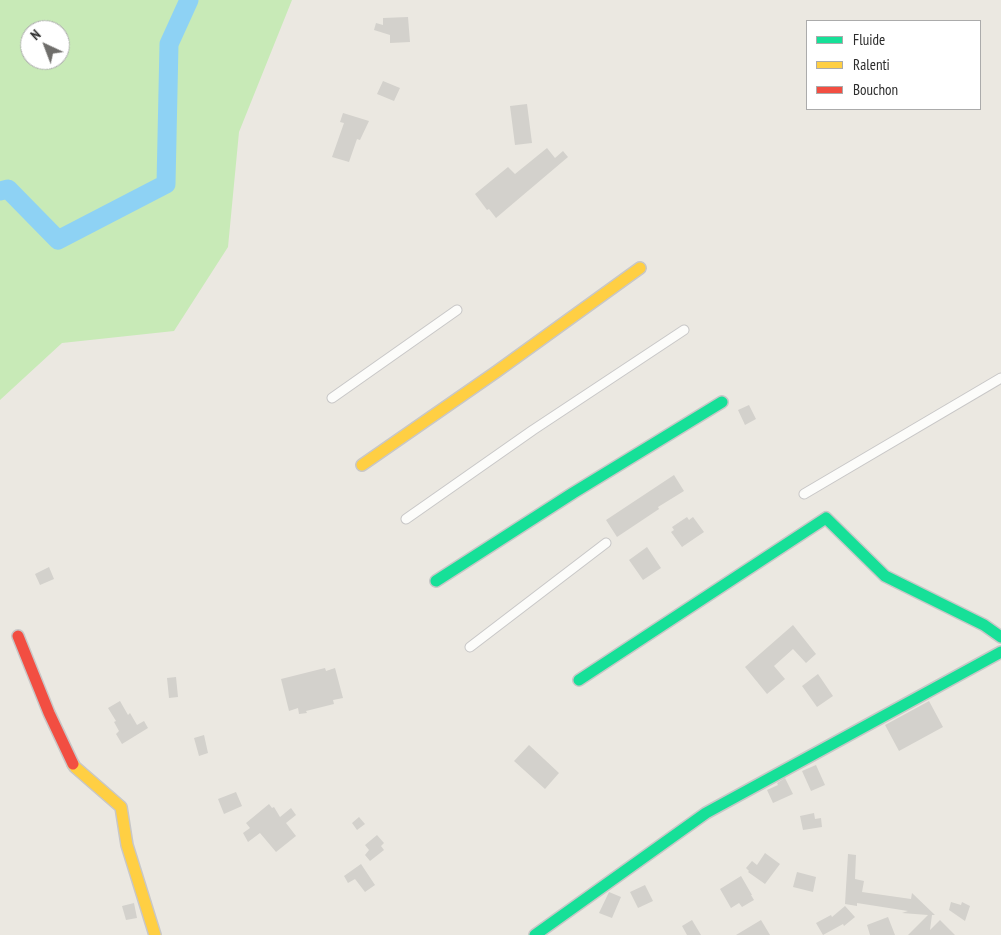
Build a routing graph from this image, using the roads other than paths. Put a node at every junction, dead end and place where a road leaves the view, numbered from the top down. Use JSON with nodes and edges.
{"nodes":[{"id":1,"x":640,"y":268,"type":"dead end"},
{"id":2,"x":457,"y":310,"type":"dead end"},
{"id":3,"x":684,"y":330,"type":"dead end"},
{"id":4,"x":1001,"y":378,"type":"edge"},
{"id":5,"x":332,"y":398,"type":"dead end"},
{"id":6,"x":722,"y":402,"type":"dead end"},
{"id":7,"x":362,"y":465,"type":"dead end"},
{"id":8,"x":804,"y":494,"type":"dead end"},
{"id":9,"x":406,"y":519,"type":"dead end"},
{"id":10,"x":606,"y":543,"type":"dead end"},
{"id":11,"x":436,"y":582,"type":"dead end"},
{"id":12,"x":18,"y":636,"type":"dead end"},
{"id":13,"x":1001,"y":637,"type":"edge"},
{"id":14,"x":470,"y":648,"type":"dead end"},
{"id":15,"x":1001,"y":652,"type":"edge"},
{"id":16,"x":578,"y":680,"type":"dead end"},
{"id":17,"x":155,"y":935,"type":"edge"},
{"id":18,"x":535,"y":935,"type":"edge"}],
"edges":[{"from":1,"to":7,"type":"street"},
{"from":2,"to":5,"type":"street"},
{"from":3,"to":9,"type":"street"},
{"from":4,"to":8,"type":"street"},
{"from":6,"to":11,"type":"street"},
{"from":10,"to":14,"type":"street"},
{"from":12,"to":17,"type":"street"},
{"from":13,"to":16,"type":"street"},
{"from":15,"to":18,"type":"street"}]}
